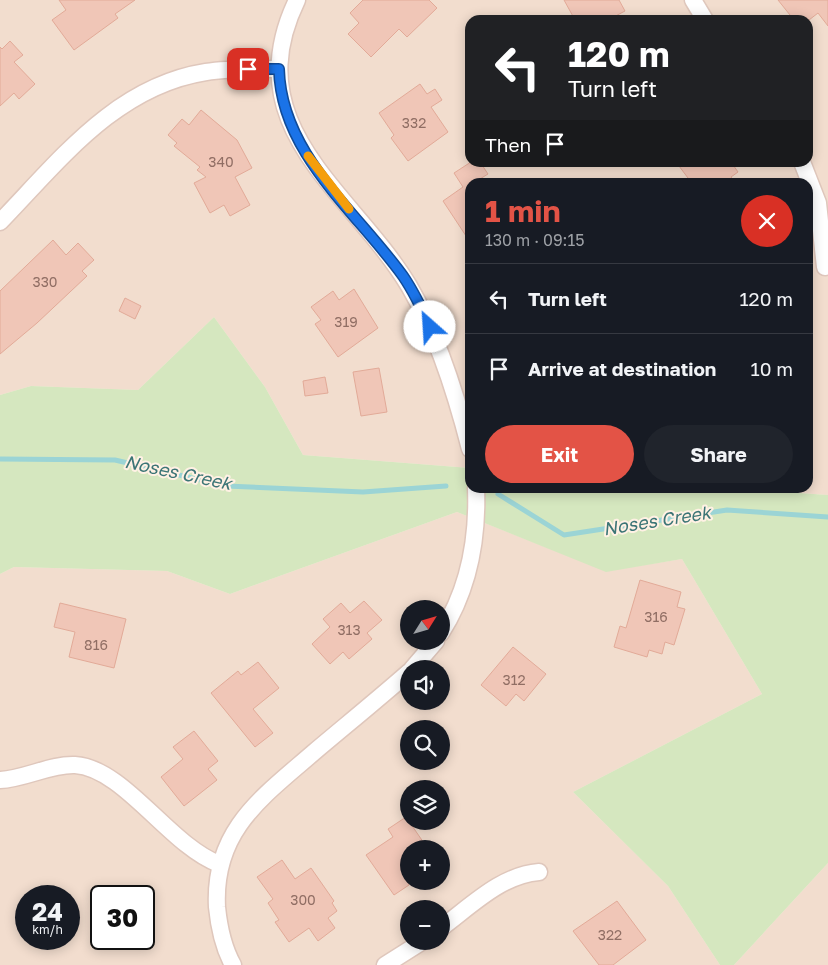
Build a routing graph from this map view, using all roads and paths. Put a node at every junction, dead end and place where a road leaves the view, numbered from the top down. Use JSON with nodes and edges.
{"nodes":[{"id":1,"x":297,"y":0,"type":"edge"},
{"id":2,"x":693,"y":0,"type":"edge"},
{"id":3,"x":702,"y":15,"type":"edge"},
{"id":4,"x":279,"y":69,"type":"junction"},
{"id":5,"x":813,"y":190,"type":"edge"},
{"id":6,"x":0,"y":222,"type":"edge"},
{"id":7,"x":825,"y":266,"type":"dead end"},
{"id":8,"x":465,"y":434,"type":"edge"},
{"id":9,"x":476,"y":493,"type":"edge"},
{"id":10,"x":450,"y":618,"type":"edge"},
{"id":11,"x":428,"y":650,"type":"edge"},
{"id":12,"x":420,"y":660,"type":"edge"},
{"id":13,"x":400,"y":680,"type":"edge"},
{"id":14,"x":0,"y":780,"type":"edge"},
{"id":15,"x":219,"y":864,"type":"junction"},
{"id":16,"x":540,"y":872,"type":"dead end"},
{"id":17,"x":450,"y":922,"type":"edge"},
{"id":18,"x":408,"y":950,"type":"edge"},
{"id":19,"x":233,"y":965,"type":"edge"},
{"id":20,"x":385,"y":965,"type":"edge"}],
"edges":[{"from":1,"to":4,"type":"street"},
{"from":2,"to":3,"type":"street"},
{"from":4,"to":6,"type":"street"},
{"from":4,"to":8,"type":"street"},
{"from":5,"to":7,"type":"street"},
{"from":9,"to":10,"type":"street"},
{"from":11,"to":12,"type":"street"},
{"from":13,"to":15,"type":"street"},
{"from":14,"to":15,"type":"street"},
{"from":15,"to":19,"type":"street"},
{"from":16,"to":17,"type":"street"},
{"from":18,"to":20,"type":"street"}]}
